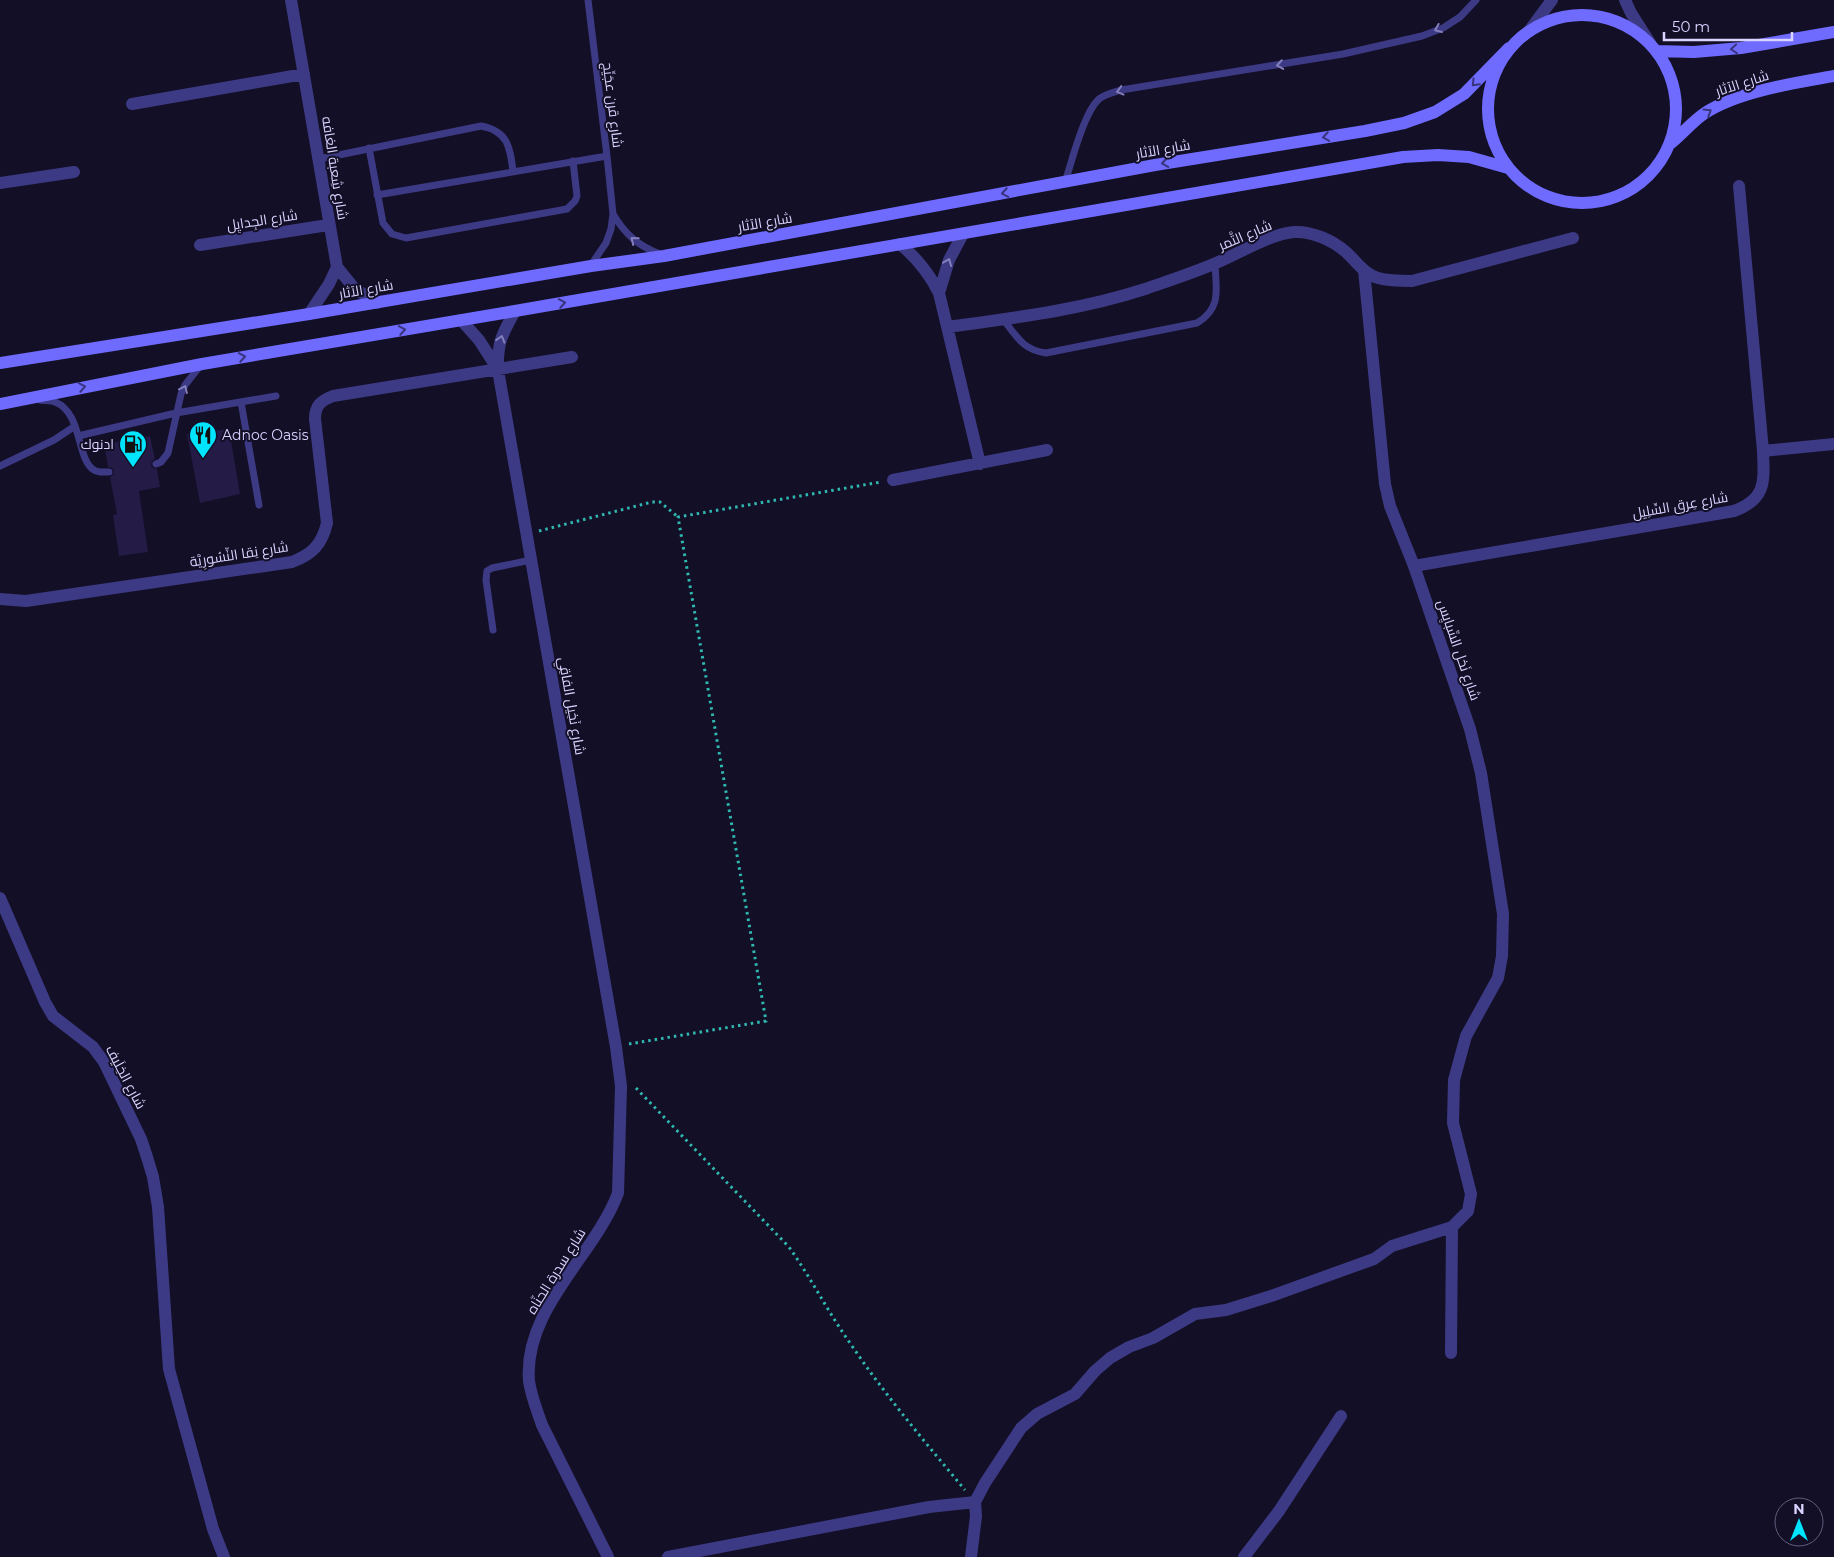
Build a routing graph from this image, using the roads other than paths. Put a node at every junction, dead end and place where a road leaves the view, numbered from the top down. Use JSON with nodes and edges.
{"nodes":[{"id":1,"x":291,"y":0,"type":"edge"},
{"id":2,"x":588,"y":0,"type":"edge"},
{"id":3,"x":1476,"y":0,"type":"edge"},
{"id":4,"x":1552,"y":0,"type":"edge"},
{"id":5,"x":1625,"y":0,"type":"edge"},
{"id":6,"x":1529,"y":31,"type":"junction"},
{"id":7,"x":1834,"y":32,"type":"edge"},
{"id":8,"x":1654,"y":47,"type":"junction"},
{"id":9,"x":1509,"y":48,"type":"junction"},
{"id":10,"x":304,"y":74,"type":"junction"},
{"id":11,"x":1834,"y":76,"type":"edge"},
{"id":12,"x":132,"y":104,"type":"dead end"},
{"id":13,"x":1671,"y":143,"type":"junction"},
{"id":14,"x":369,"y":148,"type":"junction"},
{"id":15,"x":607,"y":156,"type":"junction"},
{"id":16,"x":319,"y":159,"type":"junction"},
{"id":17,"x":573,"y":161,"type":"junction"},
{"id":18,"x":1508,"y":168,"type":"junction"},
{"id":19,"x":513,"y":171,"type":"junction"},
{"id":20,"x":74,"y":172,"type":"dead end"},
{"id":21,"x":1065,"y":182,"type":"junction"},
{"id":22,"x":0,"y":184,"type":"edge"},
{"id":23,"x":1739,"y":186,"type":"dead end"},
{"id":24,"x":377,"y":195,"type":"junction"},
{"id":25,"x":613,"y":214,"type":"junction"},
{"id":26,"x":328,"y":225,"type":"junction"},
{"id":27,"x":964,"y":234,"type":"junction"},
{"id":28,"x":1573,"y":238,"type":"dead end"},
{"id":29,"x":900,"y":244,"type":"junction"},
{"id":30,"x":200,"y":245,"type":"dead end"},
{"id":31,"x":664,"y":256,"type":"junction"},
{"id":32,"x":1215,"y":264,"type":"junction"},
{"id":33,"x":591,"y":266,"type":"junction"},
{"id":34,"x":337,"y":267,"type":"junction"},
{"id":35,"x":1364,"y":270,"type":"junction"},
{"id":36,"x":939,"y":293,"type":"junction"},
{"id":37,"x":377,"y":303,"type":"junction"},
{"id":38,"x":515,"y":311,"type":"junction"},
{"id":39,"x":309,"y":314,"type":"junction"},
{"id":40,"x":1004,"y":319,"type":"junction"},
{"id":41,"x":461,"y":320,"type":"junction"},
{"id":42,"x":947,"y":327,"type":"junction"},
{"id":43,"x":572,"y":357,"type":"dead end"},
{"id":44,"x":0,"y":363,"type":"edge"},
{"id":45,"x":202,"y":364,"type":"junction"},
{"id":46,"x":498,"y":370,"type":"junction"},
{"id":47,"x":276,"y":396,"type":"dead end"},
{"id":48,"x":22,"y":399,"type":"junction"},
{"id":49,"x":241,"y":402,"type":"junction"},
{"id":50,"x":0,"y":404,"type":"edge"},
{"id":51,"x":176,"y":413,"type":"junction"},
{"id":52,"x":75,"y":426,"type":"junction"},
{"id":53,"x":78,"y":436,"type":"junction"},
{"id":54,"x":1834,"y":444,"type":"edge"},
{"id":55,"x":1047,"y":450,"type":"dead end"},
{"id":56,"x":1763,"y":451,"type":"junction"},
{"id":57,"x":156,"y":464,"type":"dead end"},
{"id":58,"x":980,"y":464,"type":"junction"},
{"id":59,"x":0,"y":466,"type":"edge"},
{"id":60,"x":109,"y":472,"type":"dead end"},
{"id":61,"x":893,"y":480,"type":"road end"},
{"id":62,"x":259,"y":505,"type":"dead end"},
{"id":63,"x":531,"y":560,"type":"junction"},
{"id":64,"x":1414,"y":566,"type":"junction"},
{"id":65,"x":0,"y":600,"type":"edge"},
{"id":66,"x":493,"y":630,"type":"dead end"},
{"id":67,"x":0,"y":898,"type":"edge"},
{"id":68,"x":616,"y":1047,"type":"joint"},
{"id":69,"x":1452,"y":1228,"type":"junction"},
{"id":70,"x":1451,"y":1353,"type":"dead end"},
{"id":71,"x":1341,"y":1416,"type":"dead end"},
{"id":72,"x":975,"y":1502,"type":"junction"},
{"id":73,"x":224,"y":1557,"type":"edge"},
{"id":74,"x":608,"y":1557,"type":"edge"},
{"id":75,"x":668,"y":1557,"type":"edge"},
{"id":76,"x":971,"y":1557,"type":"edge"},
{"id":77,"x":1244,"y":1557,"type":"edge"}],
"edges":[{"from":1,"to":10,"type":"street","name":"شارع شِعبة الغافه"},
{"from":2,"to":15,"type":"lane","name":"شارع قرن عجَيِّج"},
{"from":3,"to":21,"type":"lane","one_way":true},
{"from":4,"to":6,"type":"street"},
{"from":5,"to":8,"type":"street"},
{"from":6,"to":8,"type":"street"},
{"from":6,"to":9,"type":"street"},
{"from":7,"to":8,"type":"street","one_way":true},
{"from":8,"to":13,"type":"street"},
{"from":9,"to":18,"type":"street"},
{"from":9,"to":21,"type":"street","name":"شارع الآثار","one_way":true},
{"from":10,"to":12,"type":"street"},
{"from":10,"to":16,"type":"street","name":"شارع شِعبة الغافه"},
{"from":13,"to":11,"type":"street","name":"شارع الآثار","one_way":true},
{"from":13,"to":18,"type":"street"},
{"from":14,"to":16,"type":"lane"},
{"from":14,"to":19,"type":"lane"},
{"from":14,"to":24,"type":"lane"},
{"from":15,"to":17,"type":"lane"},
{"from":15,"to":25,"type":"lane","name":"شارع قرن عجَيِّج"},
{"from":16,"to":26,"type":"street","name":"شارع شِعبة الغافه"},
{"from":17,"to":19,"type":"lane"},
{"from":17,"to":24,"type":"lane"},
{"from":18,"to":27,"type":"street"},
{"from":19,"to":24,"type":"lane"},
{"from":20,"to":22,"type":"street"},
{"from":21,"to":31,"type":"street","name":"شارع الآثار","one_way":true},
{"from":23,"to":56,"type":"street","name":"شارع عِرق السِّلِيل"},
{"from":31,"to":25,"type":"lane","name":"شارع قرن عجَيِّج","one_way":true},
{"from":25,"to":33,"type":"lane","name":"شارع قرن عجَيِّج"},
{"from":26,"to":30,"type":"street","name":"شارع الجِدايِل"},
{"from":26,"to":34,"type":"street","name":"شارع شِعبة الغافه"},
{"from":27,"to":29,"type":"street"},
{"from":36,"to":27,"type":"street","one_way":true},
{"from":28,"to":35,"type":"street","name":"شارع التَّمر"},
{"from":29,"to":36,"type":"street"},
{"from":38,"to":29,"type":"street","one_way":true},
{"from":31,"to":33,"type":"street","name":"شارع الآثار"},
{"from":32,"to":35,"type":"street","name":"شارع التَّمر"},
{"from":32,"to":40,"type":"street","name":"شارع التَّمر"},
{"from":32,"to":40,"type":"lane"},
{"from":33,"to":37,"type":"street","name":"شارع الآثار"},
{"from":34,"to":37,"type":"street","name":"شارع شِعبة الغافه"},
{"from":34,"to":39,"type":"street"},
{"from":35,"to":64,"type":"street","name":"شارع نَخل السِّبايِس"},
{"from":36,"to":42,"type":"street"},
{"from":37,"to":39,"type":"street","name":"شارع الآثار"},
{"from":38,"to":41,"type":"street"},
{"from":46,"to":38,"type":"street","name":"شارع نَخِيل الفاقِي","one_way":true},
{"from":39,"to":44,"type":"street","name":"شارع الآثار"},
{"from":40,"to":42,"type":"street","name":"شارع التَّمر"},
{"from":45,"to":41,"type":"street","one_way":true},
{"from":41,"to":46,"type":"street","name":"شارع نَخِيل الفاقِي"},
{"from":42,"to":58,"type":"street"},
{"from":43,"to":46,"type":"street"},
{"from":48,"to":45,"type":"street","one_way":true},
{"from":51,"to":45,"type":"lane","one_way":true},
{"from":46,"to":63,"type":"street","name":"شارع نَخِيل الفاقِي"},
{"from":46,"to":65,"type":"street","name":"شارع نِقا النِّسُورِيَّة"},
{"from":47,"to":49,"type":"lane"},
{"from":48,"to":50,"type":"street"},
{"from":48,"to":52,"type":"lane"},
{"from":49,"to":51,"type":"lane"},
{"from":49,"to":62,"type":"lane"},
{"from":51,"to":53,"type":"lane"},
{"from":51,"to":57,"type":"lane"},
{"from":52,"to":53,"type":"lane"},
{"from":52,"to":59,"type":"lane"},
{"from":53,"to":60,"type":"lane"},
{"from":54,"to":56,"type":"street"},
{"from":55,"to":58,"type":"street"},
{"from":56,"to":64,"type":"street","name":"شارع عِرق السِّلِيل"},
{"from":58,"to":61,"type":"street"},
{"from":63,"to":66,"type":"lane"},
{"from":63,"to":68,"type":"street","name":"شارع نَخِيل الفاقِي"},
{"from":64,"to":69,"type":"street","name":"شارع نَخل السِّبايِس"},
{"from":67,"to":73,"type":"street","name":"شارع الخِلَيف"},
{"from":68,"to":74,"type":"street","name":"شارع سدرة الحنّاه"},
{"from":69,"to":70,"type":"street"},
{"from":69,"to":72,"type":"street"},
{"from":71,"to":77,"type":"street"},
{"from":72,"to":75,"type":"street"},
{"from":72,"to":76,"type":"street"}]}
